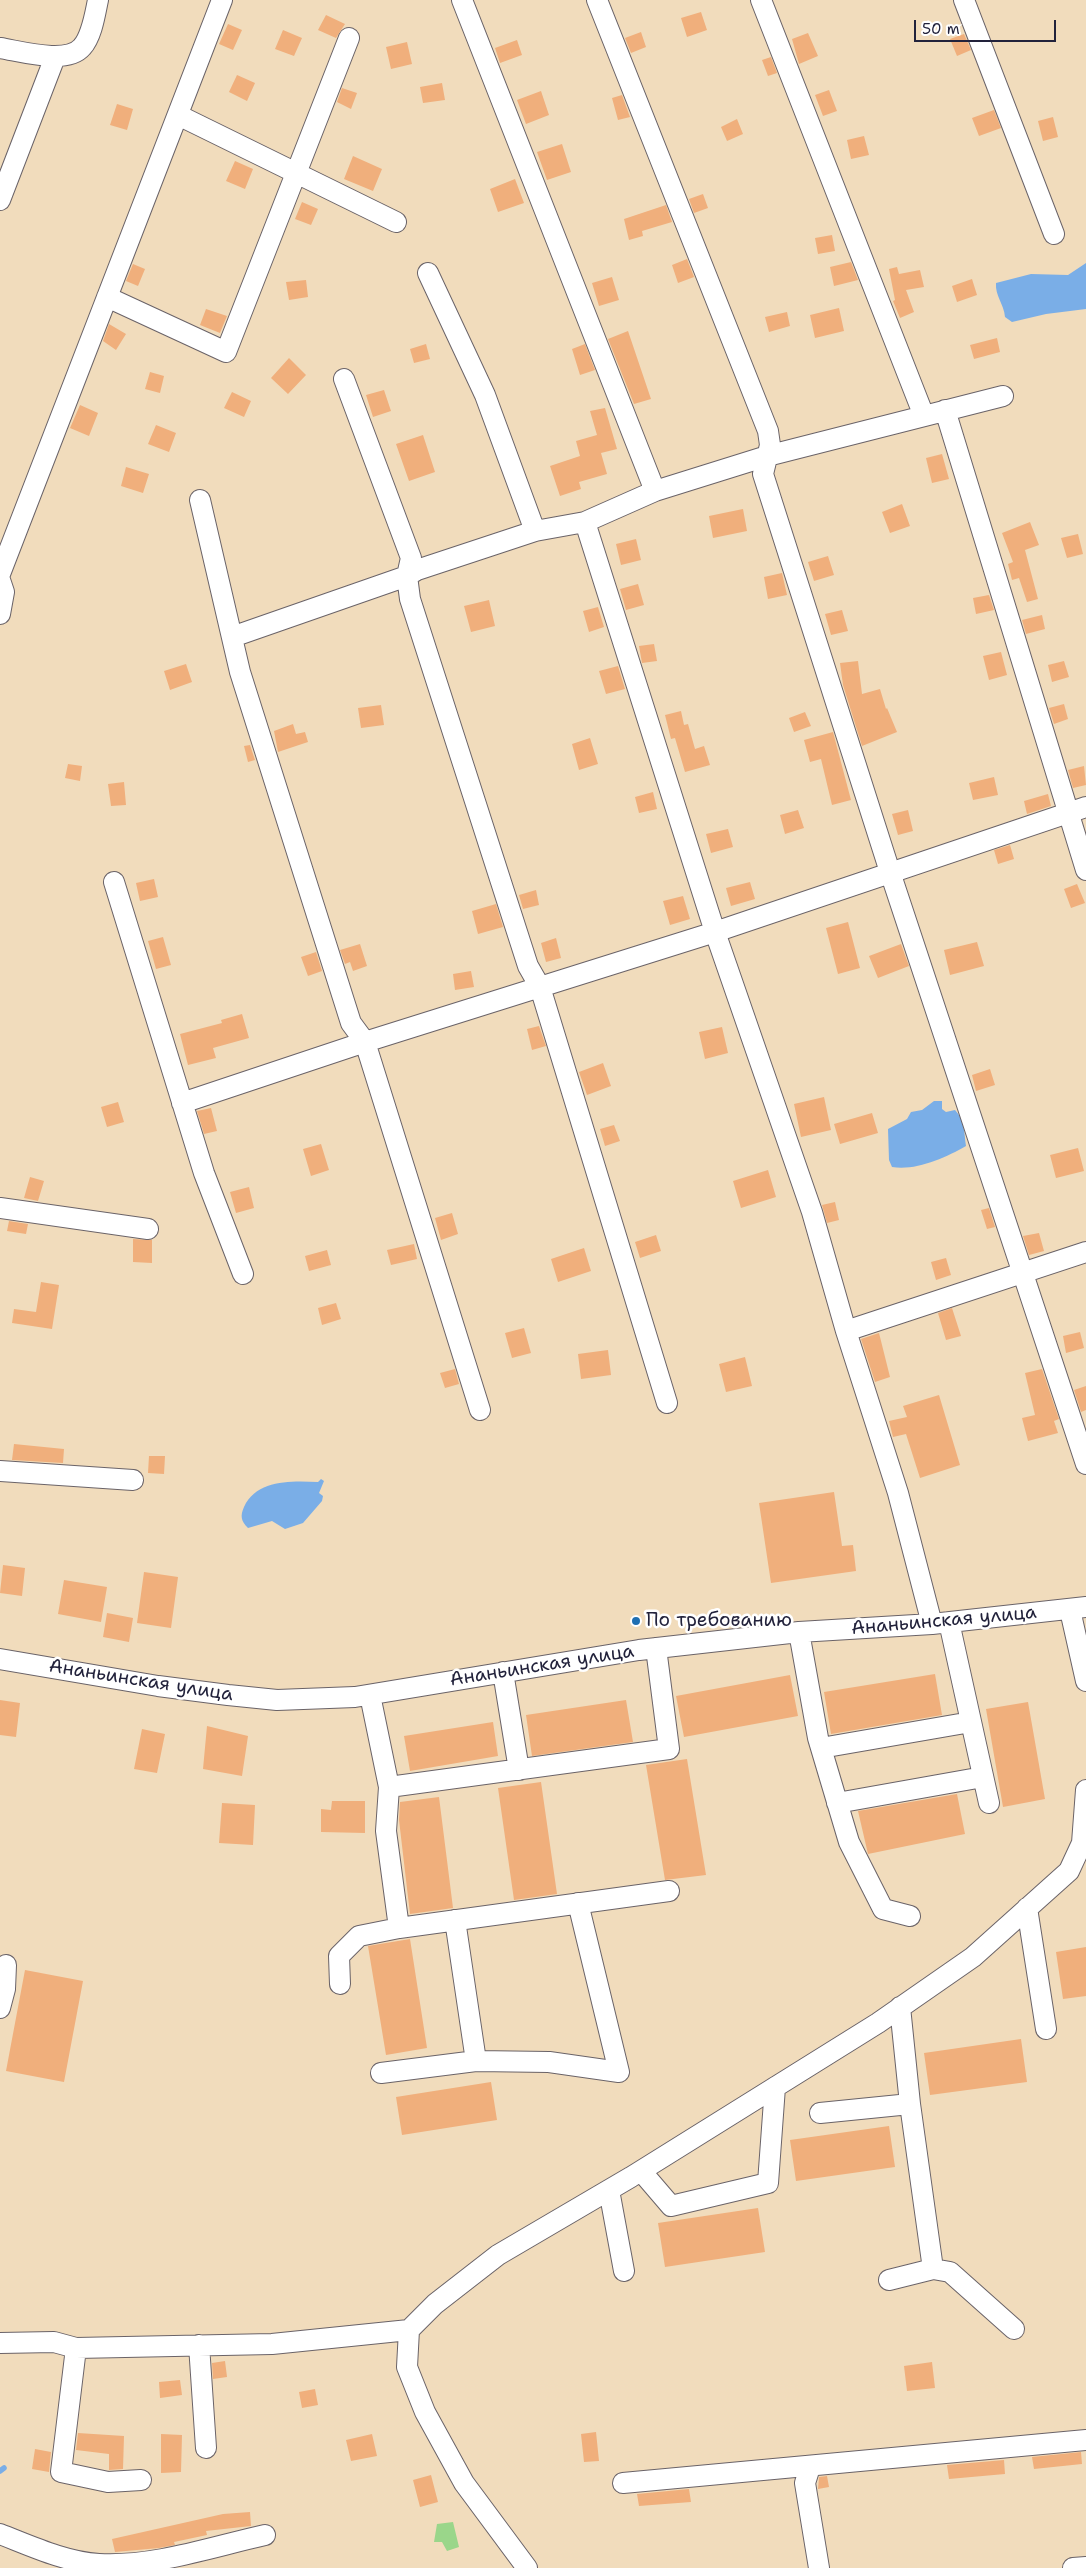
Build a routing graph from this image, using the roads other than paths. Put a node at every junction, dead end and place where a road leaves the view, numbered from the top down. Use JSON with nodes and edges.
{"nodes":[{"id":1,"x":98,"y":0,"type":"edge"},
{"id":2,"x":222,"y":0,"type":"edge"},
{"id":3,"x":462,"y":0,"type":"edge"},
{"id":4,"x":597,"y":0,"type":"edge"},
{"id":5,"x":762,"y":0,"type":"edge"},
{"id":6,"x":964,"y":0,"type":"edge"},
{"id":7,"x":349,"y":38,"type":"dead end"},
{"id":8,"x":0,"y":48,"type":"edge"},
{"id":9,"x":55,"y":57,"type":"junction"},
{"id":10,"x":178,"y":115,"type":"junction"},
{"id":11,"x":296,"y":173,"type":"junction"},
{"id":12,"x":0,"y":200,"type":"edge"},
{"id":13,"x":396,"y":222,"type":"dead end"},
{"id":14,"x":1054,"y":234,"type":"dead end"},
{"id":15,"x":428,"y":273,"type":"dead end"},
{"id":16,"x":107,"y":297,"type":"junction"},
{"id":17,"x":344,"y":379,"type":"dead end"},
{"id":18,"x":1003,"y":396,"type":"dead end"},
{"id":19,"x":945,"y":410,"type":"junction"},
{"id":20,"x":924,"y":416,"type":"junction"},
{"id":21,"x":768,"y":456,"type":"junction"},
{"id":22,"x":655,"y":492,"type":"junction"},
{"id":23,"x":200,"y":500,"type":"dead end"},
{"id":24,"x":584,"y":522,"type":"junction"},
{"id":25,"x":535,"y":531,"type":"junction"},
{"id":26,"x":0,"y":574,"type":"edge"},
{"id":27,"x":407,"y":576,"type":"junction"},
{"id":28,"x":0,"y":580,"type":"edge"},
{"id":29,"x":0,"y":614,"type":"edge"},
{"id":30,"x":232,"y":637,"type":"junction"},
{"id":31,"x":1077,"y":810,"type":"edge"},
{"id":32,"x":1086,"y":870,"type":"edge"},
{"id":33,"x":890,"y":872,"type":"junction"},
{"id":34,"x":114,"y":882,"type":"dead end"},
{"id":35,"x":715,"y":932,"type":"junction"},
{"id":36,"x":540,"y":987,"type":"junction"},
{"id":37,"x":365,"y":1042,"type":"junction"},
{"id":38,"x":182,"y":1103,"type":"junction"},
{"id":39,"x":0,"y":1208,"type":"edge"},
{"id":40,"x":148,"y":1229,"type":"dead end"},
{"id":41,"x":1086,"y":1252,"type":"edge"},
{"id":42,"x":243,"y":1274,"type":"dead end"},
{"id":43,"x":1022,"y":1275,"type":"junction"},
{"id":44,"x":846,"y":1331,"type":"junction"},
{"id":45,"x":667,"y":1403,"type":"dead end"},
{"id":46,"x":480,"y":1410,"type":"dead end"},
{"id":47,"x":1086,"y":1464,"type":"edge"},
{"id":48,"x":0,"y":1471,"type":"edge"},
{"id":49,"x":132,"y":1480,"type":"dead end"},
{"id":50,"x":1078,"y":1609,"type":"edge"},
{"id":51,"x":941,"y":1623,"type":"junction"},
{"id":52,"x":799,"y":1632,"type":"junction"},
{"id":53,"x":656,"y":1648,"type":"junction"},
{"id":54,"x":0,"y":1658,"type":"edge"},
{"id":55,"x":503,"y":1672,"type":"junction"},
{"id":56,"x":1086,"y":1681,"type":"edge"},
{"id":57,"x":370,"y":1694,"type":"junction"},
{"id":58,"x":971,"y":1722,"type":"junction"},
{"id":59,"x":821,"y":1748,"type":"junction"},
{"id":60,"x":519,"y":1770,"type":"junction"},
{"id":61,"x":984,"y":1777,"type":"junction"},
{"id":62,"x":390,"y":1787,"type":"junction"},
{"id":63,"x":1086,"y":1790,"type":"edge"},
{"id":64,"x":837,"y":1803,"type":"junction"},
{"id":65,"x":989,"y":1803,"type":"dead end"},
{"id":66,"x":669,"y":1891,"type":"dead end"},
{"id":67,"x":578,"y":1903,"type":"junction"},
{"id":68,"x":1027,"y":1908,"type":"junction"},
{"id":69,"x":910,"y":1916,"type":"dead end"},
{"id":70,"x":455,"y":1920,"type":"junction"},
{"id":71,"x":399,"y":1928,"type":"junction"},
{"id":72,"x":6,"y":1965,"type":"dead end"},
{"id":73,"x":340,"y":1984,"type":"dead end"},
{"id":74,"x":0,"y":2008,"type":"edge"},
{"id":75,"x":900,"y":2008,"type":"junction"},
{"id":76,"x":1046,"y":2029,"type":"dead end"},
{"id":77,"x":476,"y":2061,"type":"junction"},
{"id":78,"x":381,"y":2073,"type":"dead end"},
{"id":79,"x":776,"y":2087,"type":"junction"},
{"id":80,"x":910,"y":2104,"type":"junction"},
{"id":81,"x":820,"y":2113,"type":"dead end"},
{"id":82,"x":641,"y":2171,"type":"junction"},
{"id":83,"x":609,"y":2190,"type":"junction"},
{"id":84,"x":624,"y":2270,"type":"dead end"},
{"id":85,"x":933,"y":2270,"type":"junction"},
{"id":86,"x":889,"y":2280,"type":"dead end"},
{"id":87,"x":1014,"y":2329,"type":"dead end"},
{"id":88,"x":409,"y":2330,"type":"junction"},
{"id":89,"x":0,"y":2343,"type":"edge"},
{"id":90,"x":199,"y":2346,"type":"junction"},
{"id":91,"x":76,"y":2348,"type":"junction"},
{"id":92,"x":1086,"y":2440,"type":"edge"},
{"id":93,"x":206,"y":2448,"type":"dead end"},
{"id":94,"x":810,"y":2467,"type":"junction"},
{"id":95,"x":141,"y":2480,"type":"dead end"},
{"id":96,"x":623,"y":2483,"type":"dead end"},
{"id":97,"x":0,"y":2534,"type":"edge"},
{"id":98,"x":265,"y":2535,"type":"dead end"},
{"id":99,"x":1086,"y":2567,"type":"edge"},
{"id":100,"x":527,"y":2568,"type":"edge"},
{"id":101,"x":820,"y":2568,"type":"edge"},
{"id":102,"x":1073,"y":2568,"type":"edge"}],
"edges":[{"from":1,"to":9,"type":"street"},
{"from":2,"to":10,"type":"street"},
{"from":3,"to":22,"type":"street"},
{"from":4,"to":21,"type":"street"},
{"from":5,"to":20,"type":"street"},
{"from":6,"to":14,"type":"street"},
{"from":7,"to":11,"type":"street"},
{"from":8,"to":9,"type":"street"},
{"from":9,"to":12,"type":"street"},
{"from":10,"to":11,"type":"street"},
{"from":10,"to":16,"type":"street"},
{"from":11,"to":13,"type":"street"},
{"from":11,"to":16,"type":"street"},
{"from":15,"to":25,"type":"street"},
{"from":16,"to":26,"type":"street"},
{"from":17,"to":27,"type":"street"},
{"from":18,"to":19,"type":"street"},
{"from":19,"to":20,"type":"street"},
{"from":19,"to":31,"type":"street"},
{"from":20,"to":21,"type":"street"},
{"from":21,"to":22,"type":"street"},
{"from":21,"to":33,"type":"street"},
{"from":22,"to":24,"type":"street"},
{"from":23,"to":30,"type":"street"},
{"from":24,"to":25,"type":"street"},
{"from":24,"to":35,"type":"street"},
{"from":25,"to":27,"type":"street"},
{"from":27,"to":30,"type":"street"},
{"from":27,"to":36,"type":"street"},
{"from":28,"to":29,"type":"street"},
{"from":30,"to":37,"type":"street"},
{"from":31,"to":32,"type":"street"},
{"from":31,"to":33,"type":"street"},
{"from":33,"to":35,"type":"street"},
{"from":33,"to":43,"type":"street"},
{"from":34,"to":38,"type":"street"},
{"from":35,"to":36,"type":"street"},
{"from":35,"to":44,"type":"street"},
{"from":36,"to":37,"type":"street"},
{"from":36,"to":45,"type":"street"},
{"from":37,"to":38,"type":"street"},
{"from":37,"to":46,"type":"street"},
{"from":38,"to":42,"type":"street"},
{"from":39,"to":40,"type":"street"},
{"from":41,"to":43,"type":"street"},
{"from":43,"to":44,"type":"street"},
{"from":43,"to":47,"type":"street"},
{"from":44,"to":51,"type":"street"},
{"from":48,"to":49,"type":"street"},
{"from":50,"to":51,"type":"street","name":"Ананьинская улица"},
{"from":50,"to":56,"type":"street"},
{"from":51,"to":52,"type":"street","name":"Ананьинская улица"},
{"from":51,"to":58,"type":"street"},
{"from":52,"to":53,"type":"street","name":"Ананьинская улица"},
{"from":52,"to":59,"type":"street"},
{"from":53,"to":55,"type":"street","name":"Ананьинская улица"},
{"from":53,"to":60,"type":"street"},
{"from":54,"to":57,"type":"street","name":"Ананьинская улица"},
{"from":55,"to":57,"type":"street","name":"Ананьинская улица"},
{"from":55,"to":60,"type":"street"},
{"from":57,"to":62,"type":"street"},
{"from":58,"to":59,"type":"street"},
{"from":58,"to":61,"type":"street"},
{"from":59,"to":64,"type":"street"},
{"from":60,"to":62,"type":"street"},
{"from":61,"to":64,"type":"street"},
{"from":61,"to":65,"type":"street"},
{"from":62,"to":71,"type":"street"},
{"from":63,"to":68,"type":"street"},
{"from":64,"to":69,"type":"street"},
{"from":66,"to":67,"type":"street"},
{"from":67,"to":70,"type":"street"},
{"from":67,"to":77,"type":"street"},
{"from":68,"to":75,"type":"street"},
{"from":68,"to":76,"type":"street"},
{"from":70,"to":71,"type":"street"},
{"from":70,"to":77,"type":"street"},
{"from":71,"to":73,"type":"street"},
{"from":72,"to":74,"type":"street"},
{"from":75,"to":79,"type":"street"},
{"from":75,"to":80,"type":"street"},
{"from":77,"to":78,"type":"street"},
{"from":79,"to":82,"type":"street"},
{"from":79,"to":82,"type":"street"},
{"from":80,"to":81,"type":"street"},
{"from":80,"to":85,"type":"street"},
{"from":82,"to":83,"type":"street"},
{"from":83,"to":84,"type":"street"},
{"from":83,"to":88,"type":"street"},
{"from":85,"to":86,"type":"street"},
{"from":85,"to":87,"type":"street"},
{"from":88,"to":90,"type":"street"},
{"from":88,"to":100,"type":"street"},
{"from":89,"to":91,"type":"street"},
{"from":90,"to":91,"type":"street"},
{"from":90,"to":93,"type":"street"},
{"from":91,"to":95,"type":"street"},
{"from":92,"to":94,"type":"street"},
{"from":94,"to":96,"type":"street"},
{"from":94,"to":101,"type":"street"},
{"from":97,"to":98,"type":"street"},
{"from":99,"to":102,"type":"street"}]}
